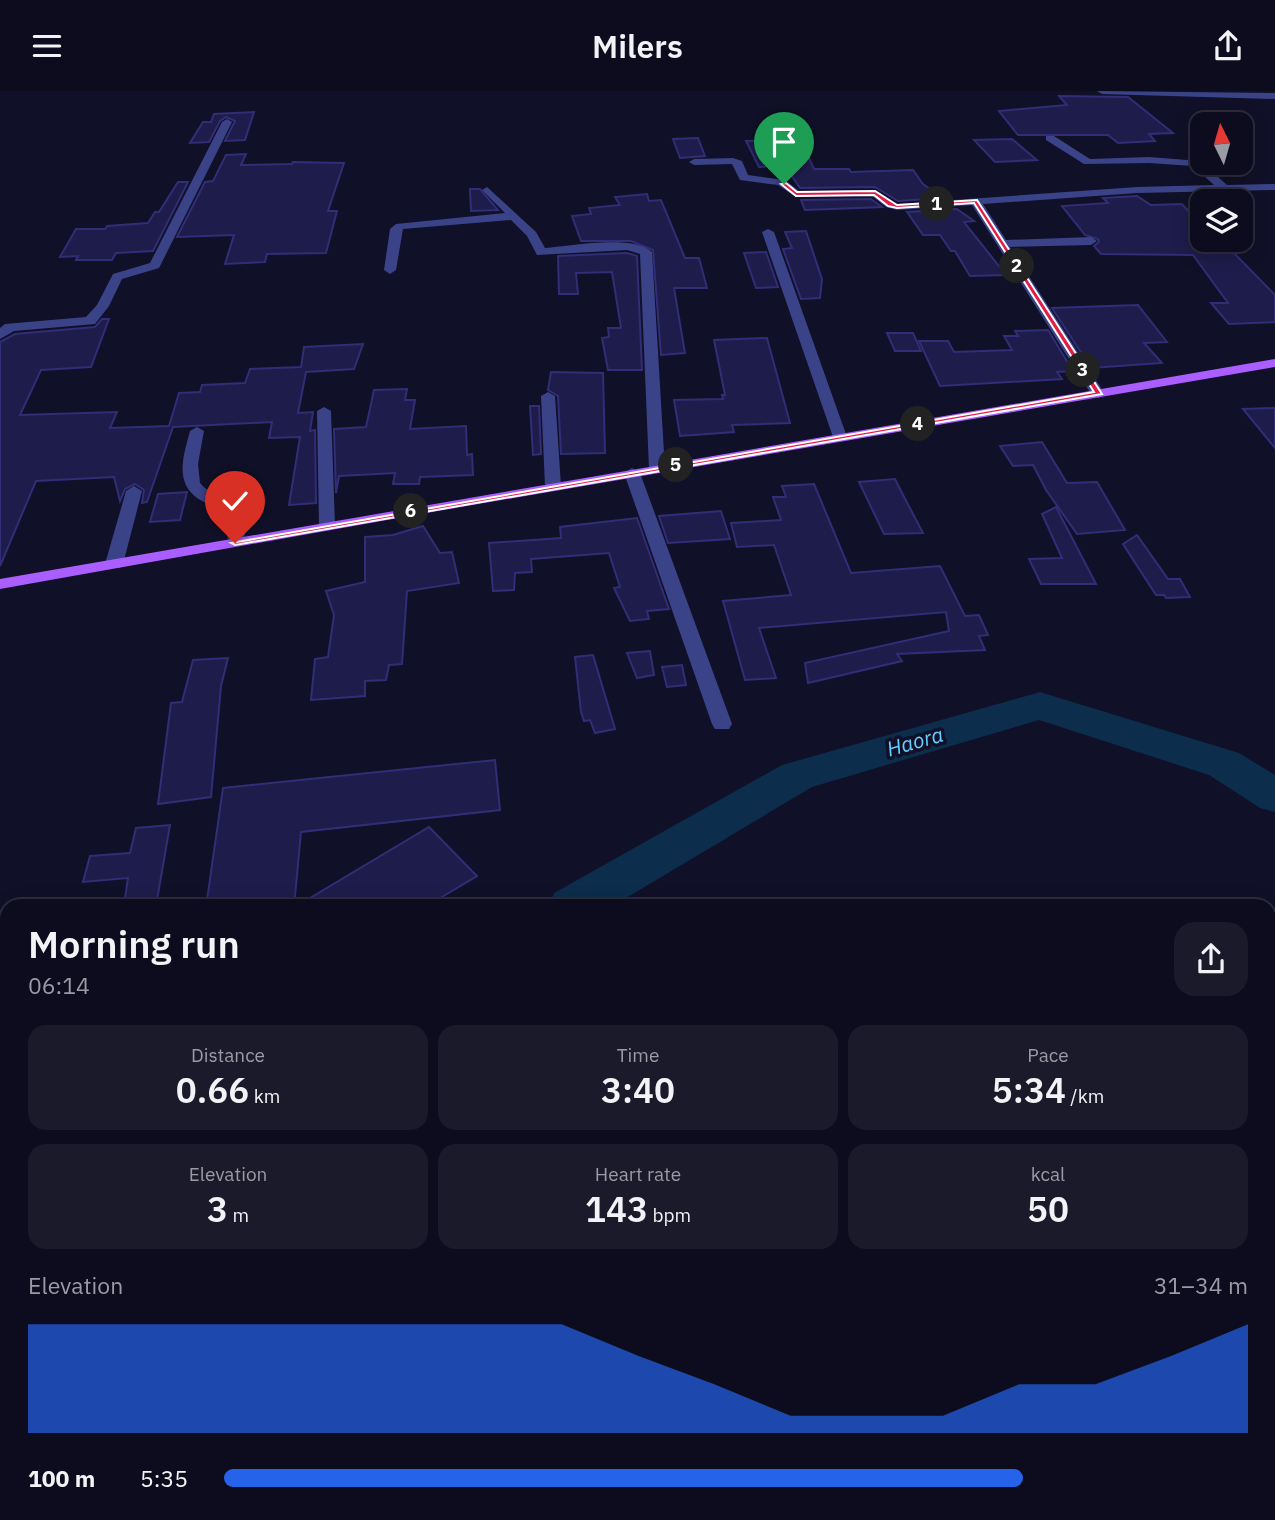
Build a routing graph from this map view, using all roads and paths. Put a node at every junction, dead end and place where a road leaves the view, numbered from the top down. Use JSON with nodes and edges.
{"nodes":[{"id":1,"x":1102,"y":91,"type":"edge"},
{"id":2,"x":1275,"y":96,"type":"edge"},
{"id":3,"x":227,"y":123,"type":"dead end"},
{"id":4,"x":1050,"y":138,"type":"dead end"},
{"id":5,"x":694,"y":162,"type":"dead end"},
{"id":6,"x":1223,"y":187,"type":"junction"},
{"id":7,"x":1275,"y":187,"type":"edge"},
{"id":8,"x":487,"y":190,"type":"dead end"},
{"id":9,"x":975,"y":201,"type":"junction"},
{"id":10,"x":513,"y":216,"type":"junction"},
{"id":11,"x":768,"y":232,"type":"dead end"},
{"id":12,"x":1091,"y":240,"type":"dead end"},
{"id":13,"x":1002,"y":244,"type":"junction"},
{"id":14,"x":390,"y":270,"type":"dead end"},
{"id":15,"x":0,"y":335,"type":"edge"},
{"id":16,"x":1274,"y":364,"type":"edge"},
{"id":17,"x":1098,"y":394,"type":"junction"},
{"id":18,"x":548,"y":395,"type":"dead end"},
{"id":19,"x":324,"y":411,"type":"dead end"},
{"id":20,"x":197,"y":431,"type":"dead end"},
{"id":21,"x":840,"y":437,"type":"junction"},
{"id":22,"x":657,"y":468,"type":"junction"},
{"id":23,"x":632,"y":473,"type":"junction"},
{"id":24,"x":553,"y":486,"type":"junction"},
{"id":25,"x":134,"y":491,"type":"dead end"},
{"id":26,"x":327,"y":526,"type":"junction"},
{"id":27,"x":235,"y":543,"type":"junction"},
{"id":28,"x":114,"y":564,"type":"junction"},
{"id":29,"x":0,"y":585,"type":"edge"},
{"id":30,"x":722,"y":724,"type":"dead end"}],
"edges":[{"from":1,"to":2,"type":"street"},
{"from":3,"to":15,"type":"street"},
{"from":4,"to":6,"type":"street"},
{"from":5,"to":9,"type":"street"},
{"from":6,"to":7,"type":"street"},
{"from":6,"to":9,"type":"street"},
{"from":8,"to":10,"type":"street"},
{"from":9,"to":13,"type":"street"},
{"from":10,"to":14,"type":"street"},
{"from":10,"to":22,"type":"street"},
{"from":11,"to":21,"type":"street"},
{"from":12,"to":13,"type":"street"},
{"from":13,"to":17,"type":"street"},
{"from":16,"to":17,"type":"main road"},
{"from":17,"to":21,"type":"main road"},
{"from":18,"to":24,"type":"street"},
{"from":19,"to":26,"type":"street"},
{"from":20,"to":27,"type":"street"},
{"from":21,"to":22,"type":"main road"},
{"from":22,"to":23,"type":"main road"},
{"from":23,"to":24,"type":"main road"},
{"from":23,"to":30,"type":"street"},
{"from":24,"to":26,"type":"main road"},
{"from":25,"to":28,"type":"street"},
{"from":26,"to":27,"type":"main road"},
{"from":27,"to":28,"type":"main road"},
{"from":28,"to":29,"type":"main road"}]}
